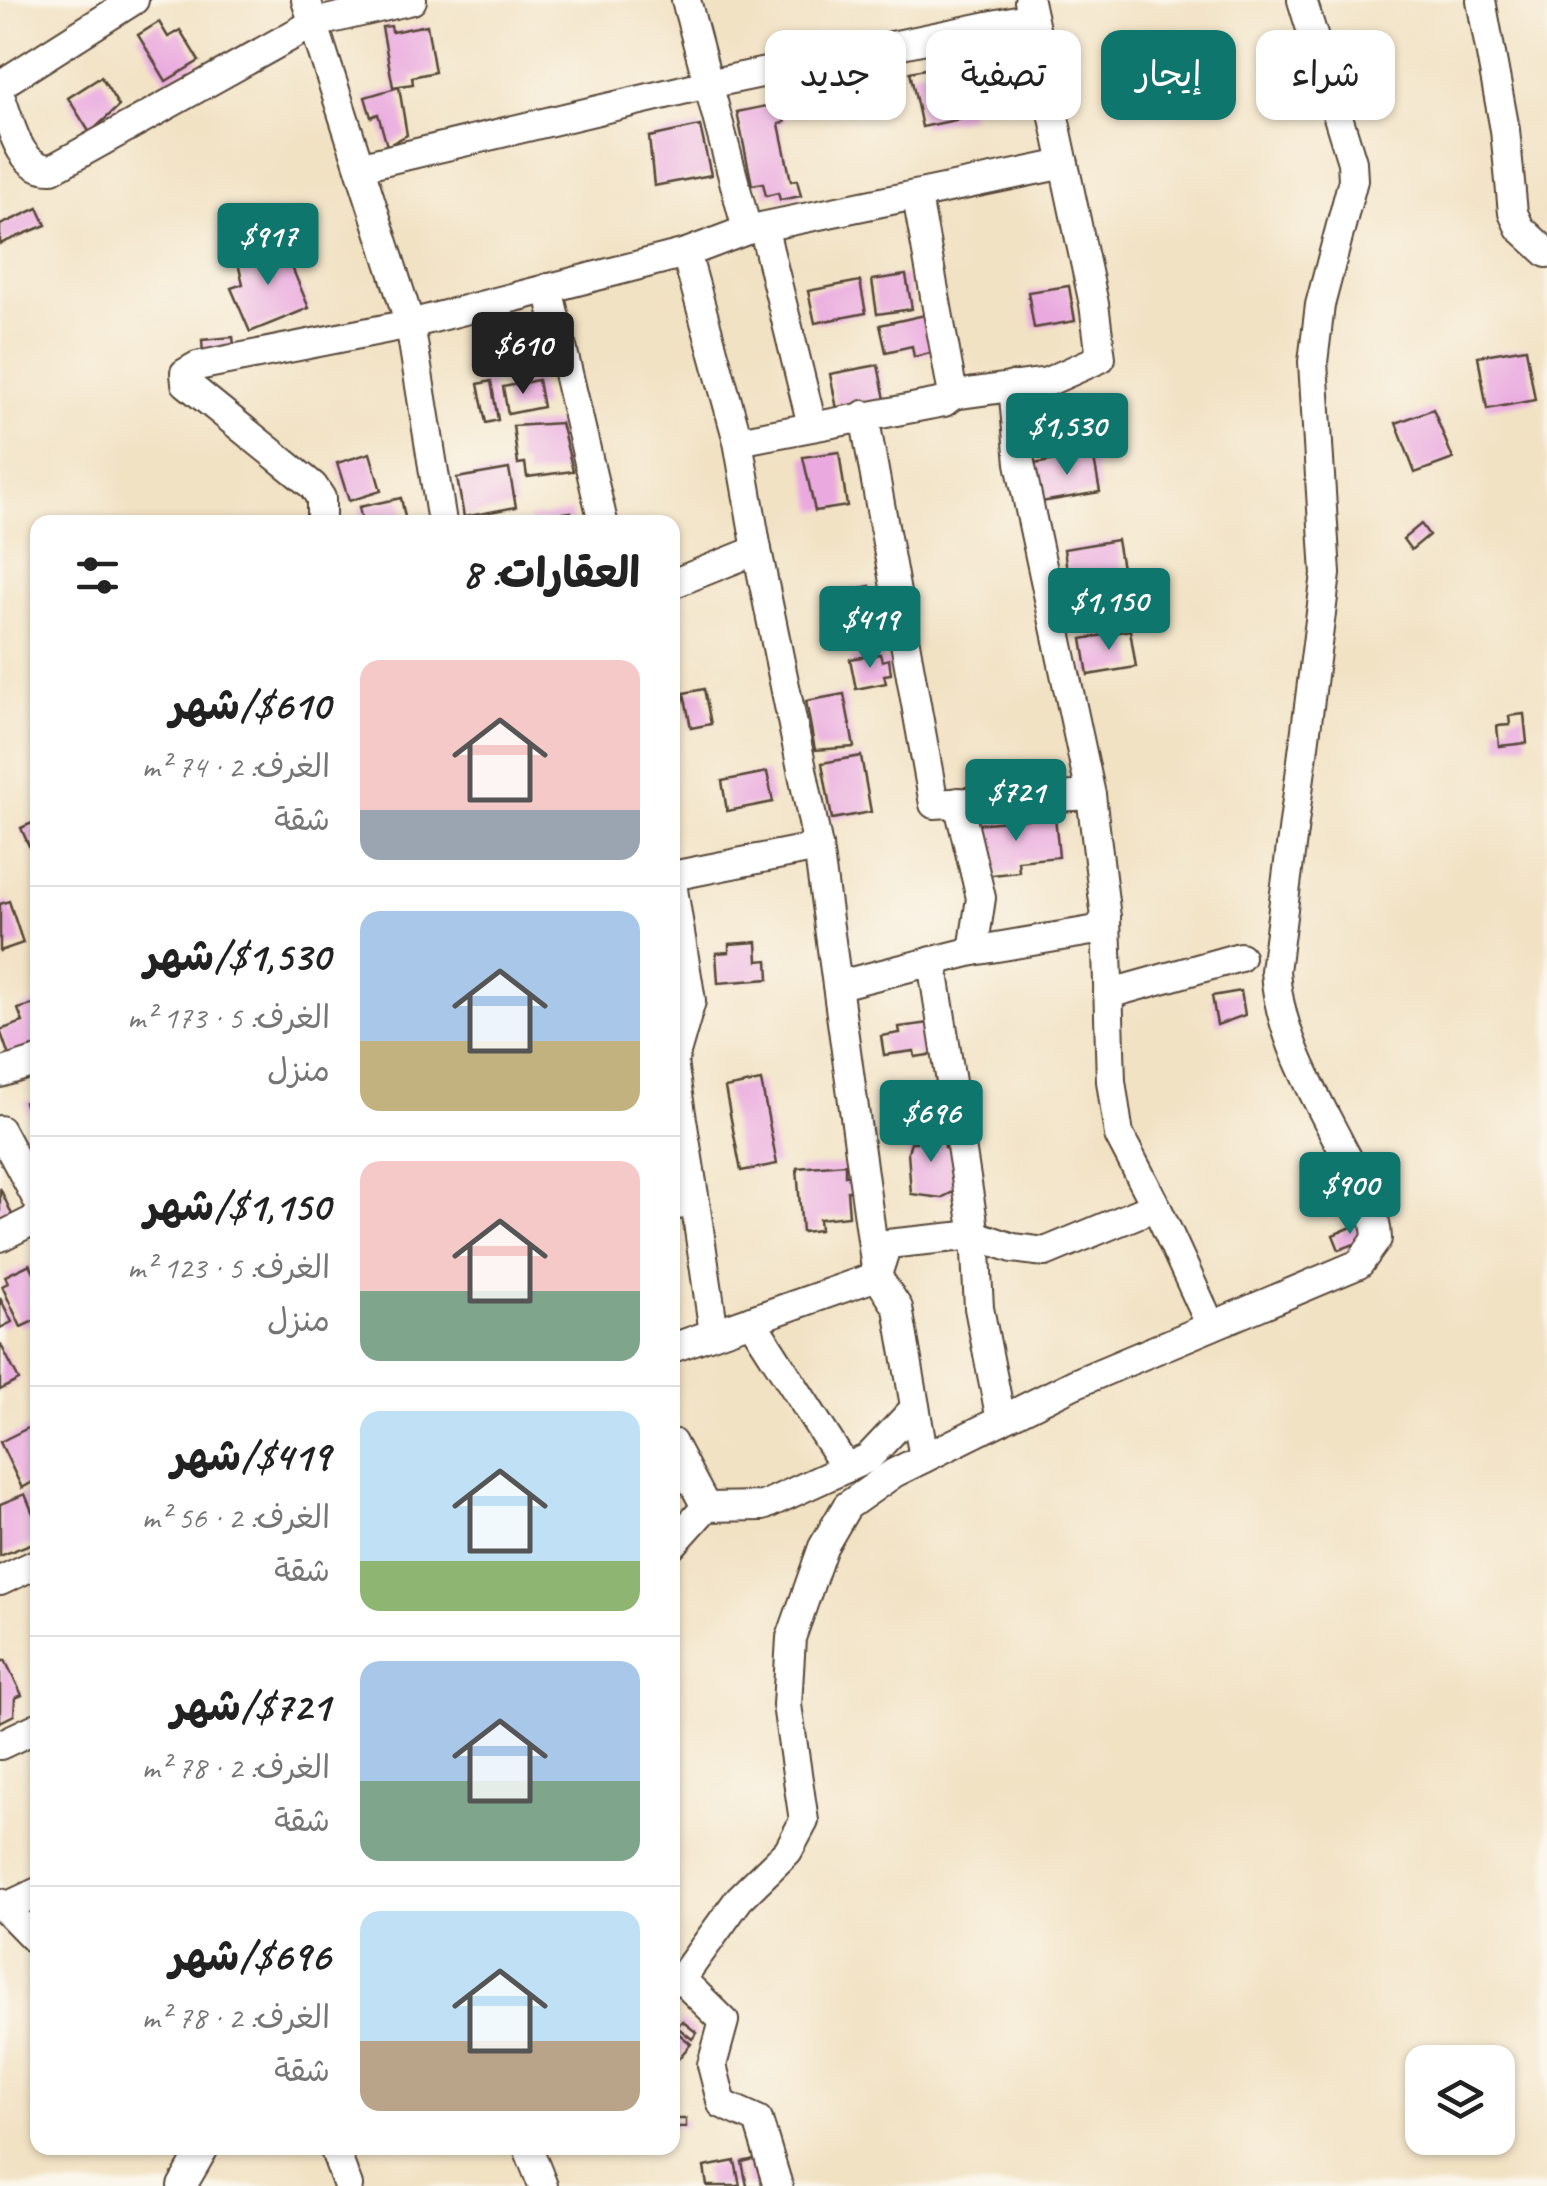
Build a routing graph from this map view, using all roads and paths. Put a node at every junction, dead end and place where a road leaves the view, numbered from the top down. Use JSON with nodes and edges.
{"nodes":[{"id":1,"x":412,"y":0,"type":"edge"},
{"id":2,"x":686,"y":0,"type":"edge"},
{"id":3,"x":1302,"y":0,"type":"edge"},
{"id":4,"x":1481,"y":0,"type":"edge"},
{"id":5,"x":121,"y":4,"type":"edge"},
{"id":6,"x":1030,"y":9,"type":"edge"},
{"id":7,"x":310,"y":12,"type":"edge"},
{"id":8,"x":708,"y":84,"type":"junction"},
{"id":9,"x":0,"y":85,"type":"edge"},
{"id":10,"x":0,"y":96,"type":"edge"},
{"id":11,"x":1064,"y":164,"type":"junction"},
{"id":12,"x":362,"y":166,"type":"junction"},
{"id":13,"x":917,"y":197,"type":"junction"},
{"id":14,"x":755,"y":230,"type":"junction"},
{"id":15,"x":686,"y":253,"type":"junction"},
{"id":16,"x":1547,"y":253,"type":"edge"},
{"id":17,"x":548,"y":288,"type":"junction"},
{"id":18,"x":410,"y":324,"type":"junction"},
{"id":19,"x":1013,"y":386,"type":"junction"},
{"id":20,"x":953,"y":395,"type":"junction"},
{"id":21,"x":864,"y":414,"type":"junction"},
{"id":22,"x":812,"y":425,"type":"junction"},
{"id":23,"x":738,"y":440,"type":"junction"},
{"id":24,"x":321,"y":515,"type":"edge"},
{"id":25,"x":441,"y":515,"type":"edge"},
{"id":26,"x":600,"y":515,"type":"edge"},
{"id":27,"x":758,"y":550,"type":"junction"},
{"id":28,"x":680,"y":581,"type":"edge"},
{"id":29,"x":1091,"y":795,"type":"junction"},
{"id":30,"x":958,"y":802,"type":"junction"},
{"id":31,"x":818,"y":847,"type":"junction"},
{"id":32,"x":680,"y":878,"type":"edge"},
{"id":33,"x":1106,"y":918,"type":"junction"},
{"id":34,"x":680,"y":934,"type":"edge"},
{"id":35,"x":973,"y":951,"type":"junction"},
{"id":36,"x":1240,"y":957,"type":"dead end"},
{"id":37,"x":932,"y":961,"type":"junction"},
{"id":38,"x":839,"y":985,"type":"junction"},
{"id":39,"x":1108,"y":994,"type":"junction"},
{"id":40,"x":680,"y":1038,"type":"edge"},
{"id":41,"x":30,"y":1063,"type":"edge"},
{"id":42,"x":0,"y":1072,"type":"edge"},
{"id":43,"x":0,"y":1130,"type":"edge"},
{"id":44,"x":680,"y":1153,"type":"edge"},
{"id":45,"x":30,"y":1186,"type":"edge"},
{"id":46,"x":684,"y":1204,"type":"edge"},
{"id":47,"x":1156,"y":1206,"type":"junction"},
{"id":48,"x":30,"y":1222,"type":"edge"},
{"id":49,"x":975,"y":1235,"type":"junction"},
{"id":50,"x":0,"y":1237,"type":"edge"},
{"id":51,"x":876,"y":1276,"type":"junction"},
{"id":52,"x":751,"y":1320,"type":"junction"},
{"id":53,"x":1211,"y":1326,"type":"junction"},
{"id":54,"x":714,"y":1333,"type":"junction"},
{"id":55,"x":680,"y":1345,"type":"edge"},
{"id":56,"x":915,"y":1408,"type":"junction"},
{"id":57,"x":1001,"y":1420,"type":"junction"},
{"id":58,"x":924,"y":1458,"type":"junction"},
{"id":59,"x":680,"y":1459,"type":"edge"},
{"id":60,"x":846,"y":1468,"type":"junction"},
{"id":61,"x":706,"y":1508,"type":"junction"},
{"id":62,"x":680,"y":1536,"type":"edge"},
{"id":63,"x":30,"y":1568,"type":"edge"},
{"id":64,"x":0,"y":1581,"type":"edge"},
{"id":65,"x":30,"y":1731,"type":"edge"},
{"id":66,"x":0,"y":1744,"type":"edge"},
{"id":67,"x":30,"y":1895,"type":"edge"},
{"id":68,"x":2,"y":1905,"type":"edge"},
{"id":69,"x":30,"y":1934,"type":"edge"},
{"id":70,"x":680,"y":1976,"type":"edge"},
{"id":71,"x":680,"y":1983,"type":"edge"},
{"id":72,"x":200,"y":2155,"type":"edge"},
{"id":73,"x":337,"y":2155,"type":"edge"},
{"id":74,"x":531,"y":2155,"type":"edge"},
{"id":75,"x":182,"y":2186,"type":"edge"},
{"id":76,"x":348,"y":2186,"type":"edge"},
{"id":77,"x":543,"y":2186,"type":"edge"},
{"id":78,"x":778,"y":2186,"type":"edge"}],
"edges":[{"from":1,"to":7,"type":"street"},
{"from":2,"to":8,"type":"street"},
{"from":3,"to":53,"type":"street"},
{"from":4,"to":16,"type":"street"},
{"from":5,"to":9,"type":"street"},
{"from":6,"to":8,"type":"street"},
{"from":6,"to":11,"type":"street"},
{"from":7,"to":10,"type":"street"},
{"from":7,"to":12,"type":"street"},
{"from":8,"to":12,"type":"street"},
{"from":8,"to":14,"type":"street"},
{"from":11,"to":13,"type":"street"},
{"from":11,"to":19,"type":"street"},
{"from":12,"to":18,"type":"street"},
{"from":13,"to":14,"type":"street"},
{"from":13,"to":20,"type":"street"},
{"from":14,"to":15,"type":"street"},
{"from":14,"to":22,"type":"street"},
{"from":15,"to":17,"type":"street"},
{"from":15,"to":23,"type":"street"},
{"from":17,"to":18,"type":"street"},
{"from":17,"to":26,"type":"street"},
{"from":18,"to":24,"type":"street"},
{"from":18,"to":25,"type":"street"},
{"from":19,"to":20,"type":"street"},
{"from":19,"to":29,"type":"street"},
{"from":20,"to":21,"type":"street"},
{"from":21,"to":22,"type":"street"},
{"from":21,"to":30,"type":"street"},
{"from":22,"to":23,"type":"street"},
{"from":23,"to":27,"type":"street"},
{"from":27,"to":28,"type":"street"},
{"from":27,"to":31,"type":"street"},
{"from":29,"to":30,"type":"street"},
{"from":29,"to":33,"type":"street"},
{"from":30,"to":35,"type":"street"},
{"from":31,"to":32,"type":"street"},
{"from":31,"to":38,"type":"street"},
{"from":33,"to":35,"type":"street"},
{"from":33,"to":39,"type":"street"},
{"from":34,"to":40,"type":"street"},
{"from":35,"to":37,"type":"street"},
{"from":36,"to":39,"type":"street"},
{"from":37,"to":38,"type":"street"},
{"from":37,"to":49,"type":"street"},
{"from":38,"to":51,"type":"street"},
{"from":39,"to":47,"type":"street"},
{"from":41,"to":42,"type":"street"},
{"from":43,"to":45,"type":"street"},
{"from":44,"to":46,"type":"street"},
{"from":46,"to":54,"type":"street"},
{"from":47,"to":49,"type":"street"},
{"from":47,"to":53,"type":"street"},
{"from":48,"to":50,"type":"street"},
{"from":49,"to":51,"type":"street"},
{"from":49,"to":57,"type":"street"},
{"from":51,"to":52,"type":"street"},
{"from":51,"to":56,"type":"street"},
{"from":52,"to":54,"type":"street"},
{"from":52,"to":60,"type":"street"},
{"from":53,"to":57,"type":"street"},
{"from":54,"to":55,"type":"street"},
{"from":56,"to":58,"type":"street"},
{"from":56,"to":60,"type":"street"},
{"from":57,"to":58,"type":"street"},
{"from":58,"to":70,"type":"street"},
{"from":59,"to":61,"type":"street"},
{"from":60,"to":61,"type":"street"},
{"from":61,"to":62,"type":"street"},
{"from":63,"to":64,"type":"street"},
{"from":65,"to":66,"type":"street"},
{"from":67,"to":68,"type":"street"},
{"from":68,"to":69,"type":"street"},
{"from":71,"to":78,"type":"street"},
{"from":72,"to":75,"type":"street"},
{"from":73,"to":76,"type":"street"},
{"from":74,"to":77,"type":"street"}]}
